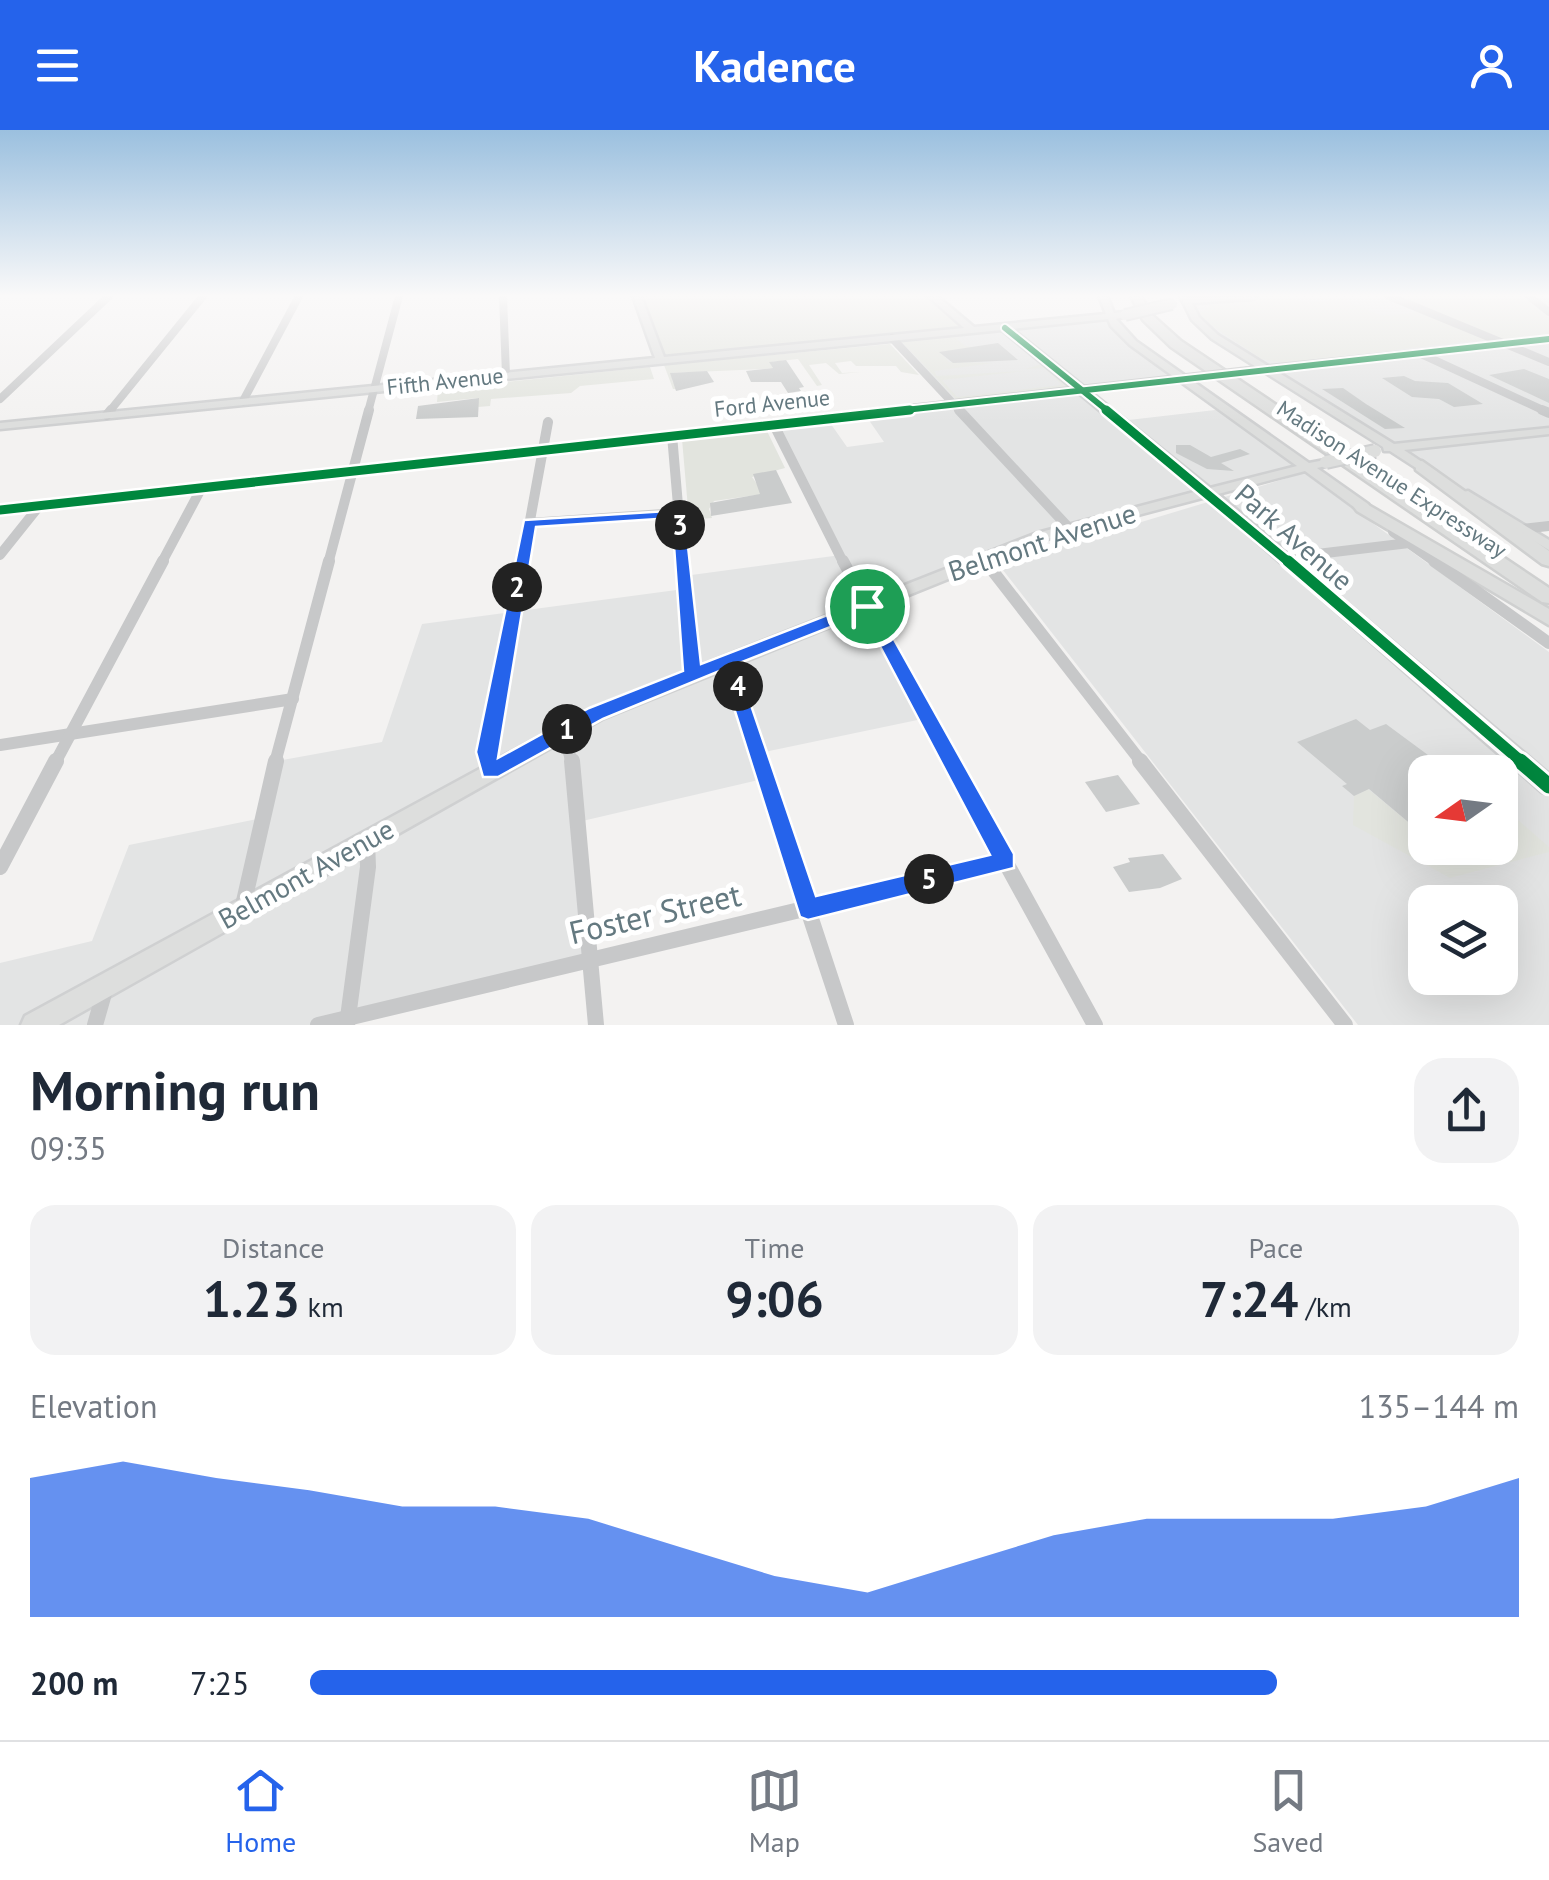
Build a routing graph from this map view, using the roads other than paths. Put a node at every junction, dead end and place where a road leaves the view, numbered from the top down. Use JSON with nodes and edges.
{"nodes":[{"id":1,"x":64,"y":338,"type":"edge"},
{"id":2,"x":169,"y":338,"type":"edge"},
{"id":3,"x":277,"y":338,"type":"edge"},
{"id":4,"x":388,"y":338,"type":"edge"},
{"id":5,"x":505,"y":338,"type":"edge"},
{"id":6,"x":652,"y":338,"type":"edge"},
{"id":7,"x":892,"y":338,"type":"joint"},
{"id":8,"x":1017,"y":338,"type":"edge"},
{"id":9,"x":1128,"y":338,"type":"edge"},
{"id":10,"x":1169,"y":338,"type":"edge"},
{"id":11,"x":1182,"y":338,"type":"edge"},
{"id":12,"x":1219,"y":338,"type":"edge"},
{"id":13,"x":1490,"y":338,"type":"edge"},
{"id":14,"x":1549,"y":340,"type":"edge"},
{"id":15,"x":1500,"y":342,"type":"junction"},
{"id":16,"x":1416,"y":351,"type":"junction"},
{"id":17,"x":660,"y":359,"type":"junction"},
{"id":18,"x":1549,"y":362,"type":"edge"},
{"id":19,"x":1268,"y":368,"type":"junction"},
{"id":20,"x":506,"y":375,"type":"junction"},
{"id":21,"x":1181,"y":378,"type":"junction"},
{"id":22,"x":375,"y":388,"type":"junction"},
{"id":23,"x":1080,"y":389,"type":"junction"},
{"id":24,"x":0,"y":399,"type":"edge"},
{"id":25,"x":244,"y":402,"type":"junction"},
{"id":26,"x":953,"y":403,"type":"junction"},
{"id":27,"x":1549,"y":413,"type":"edge"},
{"id":28,"x":106,"y":415,"type":"junction"},
{"id":29,"x":548,"y":422,"type":"dead end"},
{"id":30,"x":774,"y":423,"type":"junction"},
{"id":31,"x":0,"y":426,"type":"edge"},
{"id":32,"x":1549,"y":431,"type":"edge"},
{"id":33,"x":672,"y":434,"type":"junction"},
{"id":34,"x":1392,"y":447,"type":"junction"},
{"id":35,"x":543,"y":449,"type":"junction"},
{"id":36,"x":1304,"y":466,"type":"junction"},
{"id":37,"x":1422,"y":466,"type":"junction"},
{"id":38,"x":354,"y":470,"type":"junction"},
{"id":39,"x":202,"y":487,"type":"junction"},
{"id":40,"x":1207,"y":492,"type":"junction"},
{"id":41,"x":40,"y":505,"type":"junction"},
{"id":42,"x":1363,"y":507,"type":"joint"},
{"id":43,"x":0,"y":510,"type":"edge"},
{"id":44,"x":679,"y":514,"type":"junction"},
{"id":45,"x":529,"y":523,"type":"junction"},
{"id":46,"x":1549,"y":526,"type":"edge"},
{"id":47,"x":1069,"y":528,"type":"junction"},
{"id":48,"x":1522,"y":530,"type":"junction"},
{"id":49,"x":1416,"y":543,"type":"junction"},
{"id":50,"x":1549,"y":546,"type":"edge"},
{"id":51,"x":0,"y":555,"type":"edge"},
{"id":52,"x":1284,"y":558,"type":"junction"},
{"id":53,"x":982,"y":559,"type":"junction"},
{"id":54,"x":1549,"y":560,"type":"edge"},
{"id":55,"x":1549,"y":583,"type":"edge"},
{"id":56,"x":1549,"y":597,"type":"edge"},
{"id":57,"x":867,"y":606,"type":"junction"},
{"id":58,"x":1549,"y":618,"type":"edge"},
{"id":59,"x":1549,"y":643,"type":"edge"},
{"id":60,"x":726,"y":662,"type":"junction"},
{"id":61,"x":692,"y":674,"type":"junction"},
{"id":62,"x":293,"y":699,"type":"junction"},
{"id":63,"x":563,"y":732,"type":"junction"},
{"id":64,"x":71,"y":734,"type":"junction"},
{"id":65,"x":0,"y":745,"type":"edge"},
{"id":66,"x":491,"y":772,"type":"junction"},
{"id":67,"x":1549,"y":786,"type":"edge"},
{"id":68,"x":367,"y":840,"type":"junction"},
{"id":69,"x":1005,"y":861,"type":"junction"},
{"id":70,"x":0,"y":867,"type":"edge"},
{"id":71,"x":808,"y":909,"type":"junction"},
{"id":72,"x":242,"y":910,"type":"junction"},
{"id":73,"x":590,"y":960,"type":"junction"},
{"id":74,"x":106,"y":986,"type":"junction"},
{"id":75,"x":348,"y":1021,"type":"edge"},
{"id":76,"x":34,"y":1025,"type":"edge"},
{"id":77,"x":96,"y":1025,"type":"edge"},
{"id":78,"x":318,"y":1025,"type":"edge"},
{"id":79,"x":596,"y":1025,"type":"edge"},
{"id":80,"x":846,"y":1025,"type":"edge"},
{"id":81,"x":1095,"y":1025,"type":"edge"},
{"id":82,"x":1345,"y":1025,"type":"edge"}],
"edges":[{"from":1,"to":24,"type":"street"},
{"from":2,"to":28,"type":"street"},
{"from":3,"to":25,"type":"street"},
{"from":4,"to":22,"type":"street"},
{"from":5,"to":20,"type":"street"},
{"from":6,"to":17,"type":"main road"},
{"from":7,"to":17,"type":"main road","name":"Fifth Avenue"},
{"from":7,"to":26,"type":"street"},
{"from":8,"to":23,"type":"main road","name":"Park Avenue"},
{"from":9,"to":21,"type":"main road"},
{"from":10,"to":56,"type":"highway","name":"Madison Avenue Expressway"},
{"from":11,"to":55,"type":"highway","name":"Madison Avenue Expressway"},
{"from":12,"to":19,"type":"main road"},
{"from":13,"to":15,"type":"street"},
{"from":14,"to":15,"type":"street","name":"Ford Avenue"},
{"from":15,"to":16,"type":"street","name":"Ford Avenue"},
{"from":15,"to":18,"type":"street"},
{"from":16,"to":19,"type":"street","name":"Ford Avenue"},
{"from":16,"to":27,"type":"street"},
{"from":17,"to":20,"type":"main road","name":"Fifth Avenue"},
{"from":19,"to":21,"type":"street","name":"Ford Avenue","bridge":true},
{"from":19,"to":34,"type":"main road"},
{"from":20,"to":22,"type":"main road","name":"Fifth Avenue"},
{"from":21,"to":23,"type":"street","name":"Ford Avenue"},
{"from":21,"to":36,"type":"main road"},
{"from":22,"to":25,"type":"main road","name":"Fifth Avenue"},
{"from":22,"to":38,"type":"street"},
{"from":23,"to":26,"type":"street","name":"Ford Avenue"},
{"from":23,"to":40,"type":"main road","name":"Park Avenue"},
{"from":25,"to":28,"type":"main road","name":"Fifth Avenue"},
{"from":26,"to":30,"type":"street","name":"Ford Avenue"},
{"from":26,"to":47,"type":"street"},
{"from":28,"to":31,"type":"main road","name":"Fifth Avenue"},
{"from":29,"to":35,"type":"street"},
{"from":30,"to":33,"type":"street","name":"Ford Avenue"},
{"from":30,"to":57,"type":"street"},
{"from":32,"to":34,"type":"main road","name":"Belmont Avenue"},
{"from":33,"to":35,"type":"street","name":"Ford Avenue"},
{"from":33,"to":44,"type":"street"},
{"from":34,"to":36,"type":"main road","name":"Belmont Avenue","bridge":true},
{"from":34,"to":37,"type":"main road"},
{"from":35,"to":38,"type":"street","name":"Ford Avenue"},
{"from":35,"to":45,"type":"street"},
{"from":36,"to":40,"type":"main road","name":"Belmont Avenue"},
{"from":36,"to":42,"type":"main road"},
{"from":37,"to":48,"type":"main road"},
{"from":37,"to":54,"type":"highway"},
{"from":38,"to":39,"type":"street","name":"Ford Avenue"},
{"from":38,"to":62,"type":"street"},
{"from":39,"to":41,"type":"street","name":"Ford Avenue"},
{"from":39,"to":64,"type":"street"},
{"from":40,"to":47,"type":"main road","name":"Belmont Avenue"},
{"from":40,"to":52,"type":"main road","name":"Park Avenue"},
{"from":41,"to":43,"type":"street","name":"Ford Avenue"},
{"from":41,"to":51,"type":"street"},
{"from":42,"to":49,"type":"highway"},
{"from":44,"to":45,"type":"street"},
{"from":44,"to":61,"type":"street"},
{"from":45,"to":66,"type":"street"},
{"from":46,"to":48,"type":"street"},
{"from":47,"to":53,"type":"main road","name":"Belmont Avenue"},
{"from":48,"to":50,"type":"main road"},
{"from":49,"to":52,"type":"street"},
{"from":49,"to":58,"type":"highway"},
{"from":49,"to":59,"type":"street"},
{"from":52,"to":67,"type":"main road","name":"Park Avenue"},
{"from":53,"to":57,"type":"main road","name":"Belmont Avenue"},
{"from":53,"to":82,"type":"street"},
{"from":57,"to":60,"type":"main road","name":"Belmont Avenue"},
{"from":57,"to":69,"type":"street"},
{"from":60,"to":61,"type":"main road","name":"Belmont Avenue"},
{"from":60,"to":71,"type":"street"},
{"from":61,"to":63,"type":"main road","name":"Belmont Avenue"},
{"from":62,"to":64,"type":"street"},
{"from":62,"to":72,"type":"street"},
{"from":63,"to":66,"type":"main road","name":"Belmont Avenue"},
{"from":63,"to":73,"type":"street"},
{"from":64,"to":65,"type":"street"},
{"from":64,"to":70,"type":"street"},
{"from":66,"to":68,"type":"main road","name":"Belmont Avenue"},
{"from":68,"to":72,"type":"main road","name":"Belmont Avenue"},
{"from":68,"to":75,"type":"street"},
{"from":69,"to":71,"type":"street","name":"Foster Street"},
{"from":69,"to":81,"type":"street"},
{"from":71,"to":73,"type":"street","name":"Foster Street"},
{"from":71,"to":80,"type":"street"},
{"from":72,"to":74,"type":"main road","name":"Belmont Avenue"},
{"from":73,"to":75,"type":"street","name":"Foster Street"},
{"from":73,"to":79,"type":"street"},
{"from":74,"to":76,"type":"main road","name":"Belmont Avenue"},
{"from":74,"to":77,"type":"street"},
{"from":75,"to":78,"type":"street","name":"Foster Street"}]}
